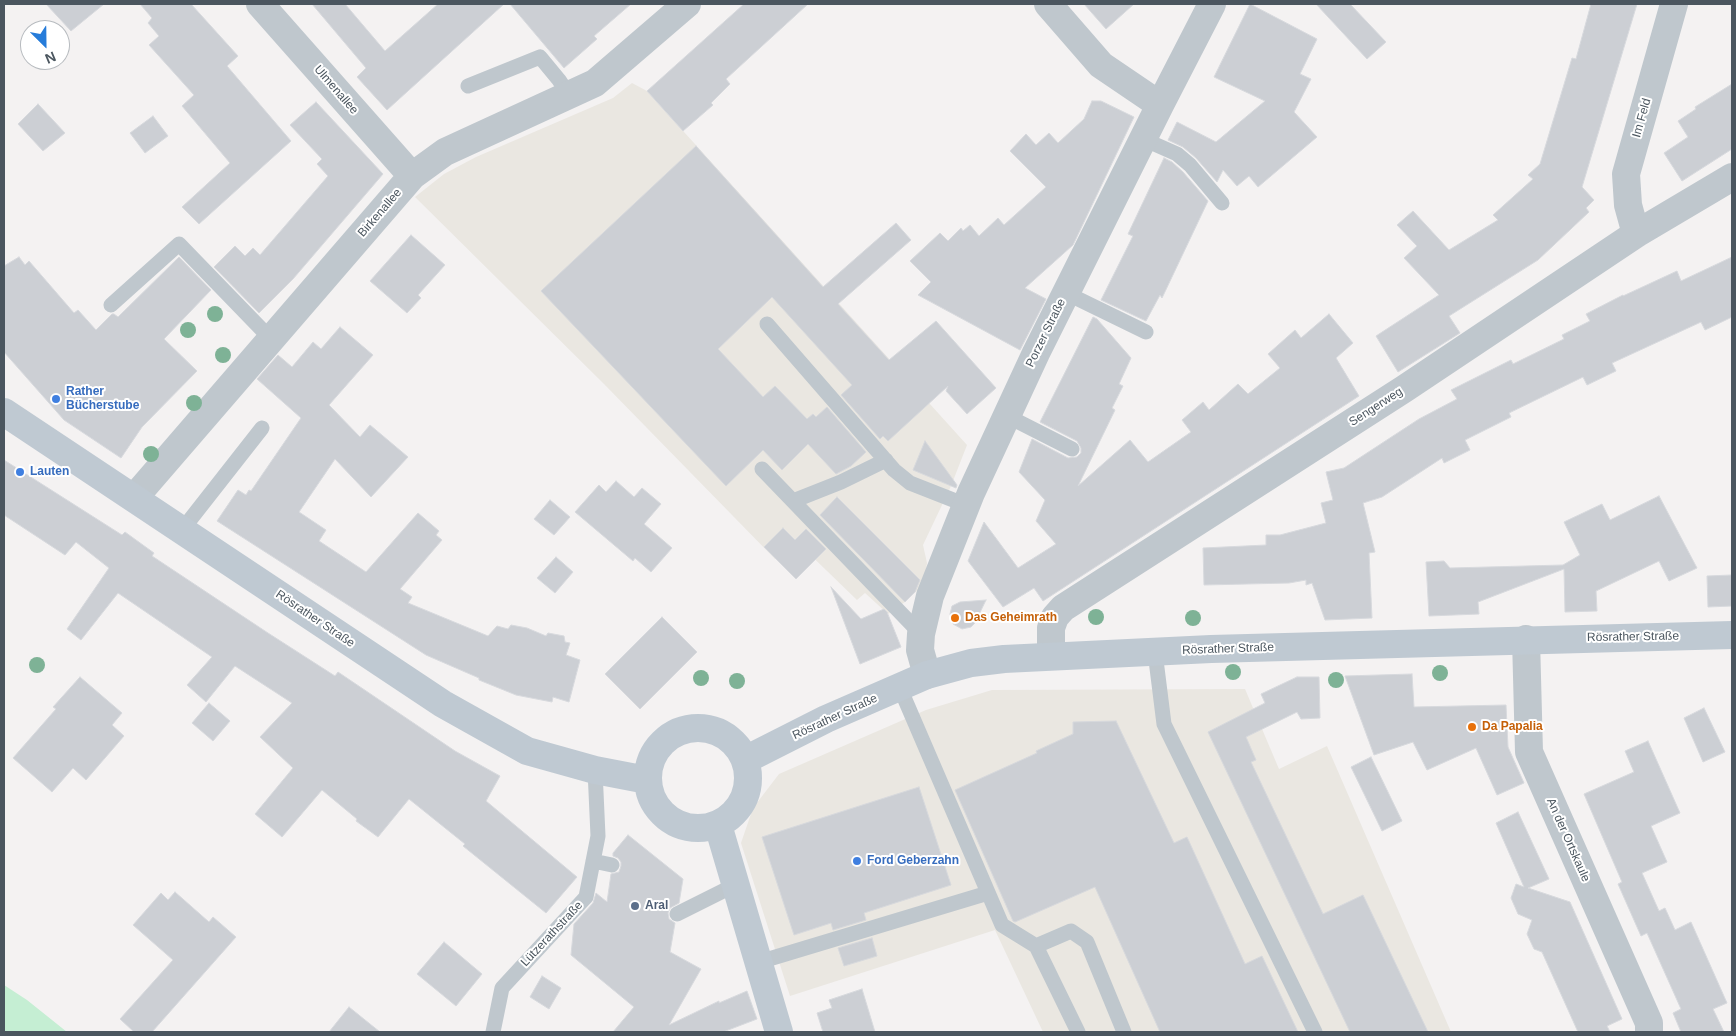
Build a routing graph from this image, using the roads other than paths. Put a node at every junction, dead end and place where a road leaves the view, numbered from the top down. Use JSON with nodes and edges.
{"nodes":[{"id":1,"x":260,"y":4,"type":"edge"},
{"id":2,"x":687,"y":4,"type":"edge"},
{"id":3,"x":1048,"y":4,"type":"edge"},
{"id":4,"x":1212,"y":4,"type":"edge"},
{"id":5,"x":1674,"y":4,"type":"edge"},
{"id":6,"x":468,"y":86,"type":"dead end"},
{"id":7,"x":569,"y":95,"type":"junction"},
{"id":8,"x":1160,"y":105,"type":"junction"},
{"id":9,"x":1143,"y":139,"type":"junction"},
{"id":10,"x":412,"y":176,"type":"junction"},
{"id":11,"x":1732,"y":178,"type":"edge"},
{"id":12,"x":1222,"y":203,"type":"dead end"},
{"id":13,"x":1636,"y":234,"type":"junction"},
{"id":14,"x":1066,"y":293,"type":"junction"},
{"id":15,"x":111,"y":304,"type":"dead end"},
{"id":16,"x":766,"y":324,"type":"dead end"},
{"id":17,"x":1146,"y":332,"type":"dead end"},
{"id":18,"x":272,"y":338,"type":"junction"},
{"id":19,"x":4,"y":412,"type":"edge"},
{"id":20,"x":1007,"y":416,"type":"junction"},
{"id":21,"x":262,"y":428,"type":"dead end"},
{"id":22,"x":1072,"y":449,"type":"dead end"},
{"id":23,"x":886,"y":460,"type":"junction"},
{"id":24,"x":762,"y":469,"type":"dead end"},
{"id":25,"x":134,"y":498,"type":"junction"},
{"id":26,"x":792,"y":501,"type":"junction"},
{"id":27,"x":966,"y":506,"type":"junction"},
{"id":28,"x":182,"y":530,"type":"junction"},
{"id":29,"x":920,"y":634,"type":"junction"},
{"id":30,"x":1732,"y":635,"type":"edge"},
{"id":31,"x":1526,"y":639,"type":"junction"},
{"id":32,"x":1154,"y":652,"type":"junction"},
{"id":33,"x":1051,"y":656,"type":"junction"},
{"id":34,"x":927,"y":676,"type":"junction"},
{"id":35,"x":900,"y":688,"type":"junction"},
{"id":36,"x":745,"y":760,"type":"junction"},
{"id":37,"x":595,"y":770,"type":"junction"},
{"id":38,"x":647,"y":780,"type":"junction"},
{"id":39,"x":718,"y":825,"type":"junction"},
{"id":40,"x":593,"y":861,"type":"junction"},
{"id":41,"x":612,"y":865,"type":"dead end"},
{"id":42,"x":735,"y":885,"type":"junction"},
{"id":43,"x":988,"y":893,"type":"junction"},
{"id":44,"x":677,"y":914,"type":"dead end"},
{"id":45,"x":1036,"y":946,"type":"junction"},
{"id":46,"x":759,"y":962,"type":"junction"},
{"id":47,"x":493,"y":1032,"type":"edge"},
{"id":48,"x":779,"y":1032,"type":"edge"},
{"id":49,"x":1078,"y":1032,"type":"edge"},
{"id":50,"x":1124,"y":1032,"type":"edge"},
{"id":51,"x":1315,"y":1032,"type":"edge"},
{"id":52,"x":1649,"y":1032,"type":"edge"}],
"edges":[{"from":1,"to":10,"type":"street","name":"Ulmenallee"},
{"from":2,"to":7,"type":"street","name":"Birkenallee"},
{"from":3,"to":8,"type":"street"},
{"from":4,"to":8,"type":"street","name":"Porzer Straße"},
{"from":5,"to":13,"type":"street","name":"Im Feld"},
{"from":6,"to":7,"type":"lane"},
{"from":7,"to":10,"type":"street","name":"Birkenallee"},
{"from":8,"to":9,"type":"street","name":"Porzer Straße"},
{"from":9,"to":12,"type":"lane"},
{"from":9,"to":14,"type":"street","name":"Porzer Straße"},
{"from":10,"to":18,"type":"street","name":"Birkenallee"},
{"from":11,"to":13,"type":"street","name":"Sengerweg"},
{"from":13,"to":33,"type":"street","name":"Sengerweg"},
{"from":14,"to":17,"type":"lane"},
{"from":14,"to":20,"type":"street","name":"Porzer Straße"},
{"from":15,"to":18,"type":"lane"},
{"from":16,"to":23,"type":"lane"},
{"from":18,"to":25,"type":"street","name":"Birkenallee"},
{"from":19,"to":25,"type":"main road","name":"Rösrather Straße"},
{"from":20,"to":22,"type":"lane"},
{"from":20,"to":27,"type":"street","name":"Porzer Straße"},
{"from":21,"to":28,"type":"lane"},
{"from":23,"to":26,"type":"lane"},
{"from":23,"to":27,"type":"lane"},
{"from":24,"to":26,"type":"lane"},
{"from":25,"to":28,"type":"main road","name":"Rösrather Straße"},
{"from":26,"to":29,"type":"lane"},
{"from":27,"to":29,"type":"street","name":"Porzer Straße"},
{"from":28,"to":37,"type":"main road","name":"Rösrather Straße"},
{"from":29,"to":34,"type":"street","name":"Porzer Straße"},
{"from":30,"to":31,"type":"main road","name":"Rösrather Straße"},
{"from":31,"to":32,"type":"main road","name":"Rösrather Straße"},
{"from":31,"to":52,"type":"street","name":"An der Ortskaule"},
{"from":32,"to":33,"type":"main road","name":"Rösrather Straße"},
{"from":32,"to":51,"type":"lane"},
{"from":33,"to":34,"type":"main road","name":"Rösrather Straße"},
{"from":34,"to":35,"type":"main road","name":"Rösrather Straße"},
{"from":35,"to":36,"type":"main road","name":"Rösrather Straße"},
{"from":35,"to":43,"type":"lane"},
{"from":36,"to":38,"type":"main road"},
{"from":36,"to":39,"type":"main road"},
{"from":37,"to":38,"type":"main road","name":"Rösrather Straße"},
{"from":37,"to":40,"type":"lane","name":"Lützerathstraße"},
{"from":38,"to":39,"type":"main road"},
{"from":39,"to":42,"type":"main road"},
{"from":40,"to":41,"type":"lane"},
{"from":40,"to":47,"type":"lane","name":"Lützerathstraße"},
{"from":42,"to":44,"type":"lane"},
{"from":42,"to":46,"type":"main road"},
{"from":43,"to":45,"type":"lane"},
{"from":43,"to":46,"type":"lane"},
{"from":45,"to":49,"type":"lane"},
{"from":45,"to":50,"type":"lane"},
{"from":46,"to":48,"type":"main road"}]}
